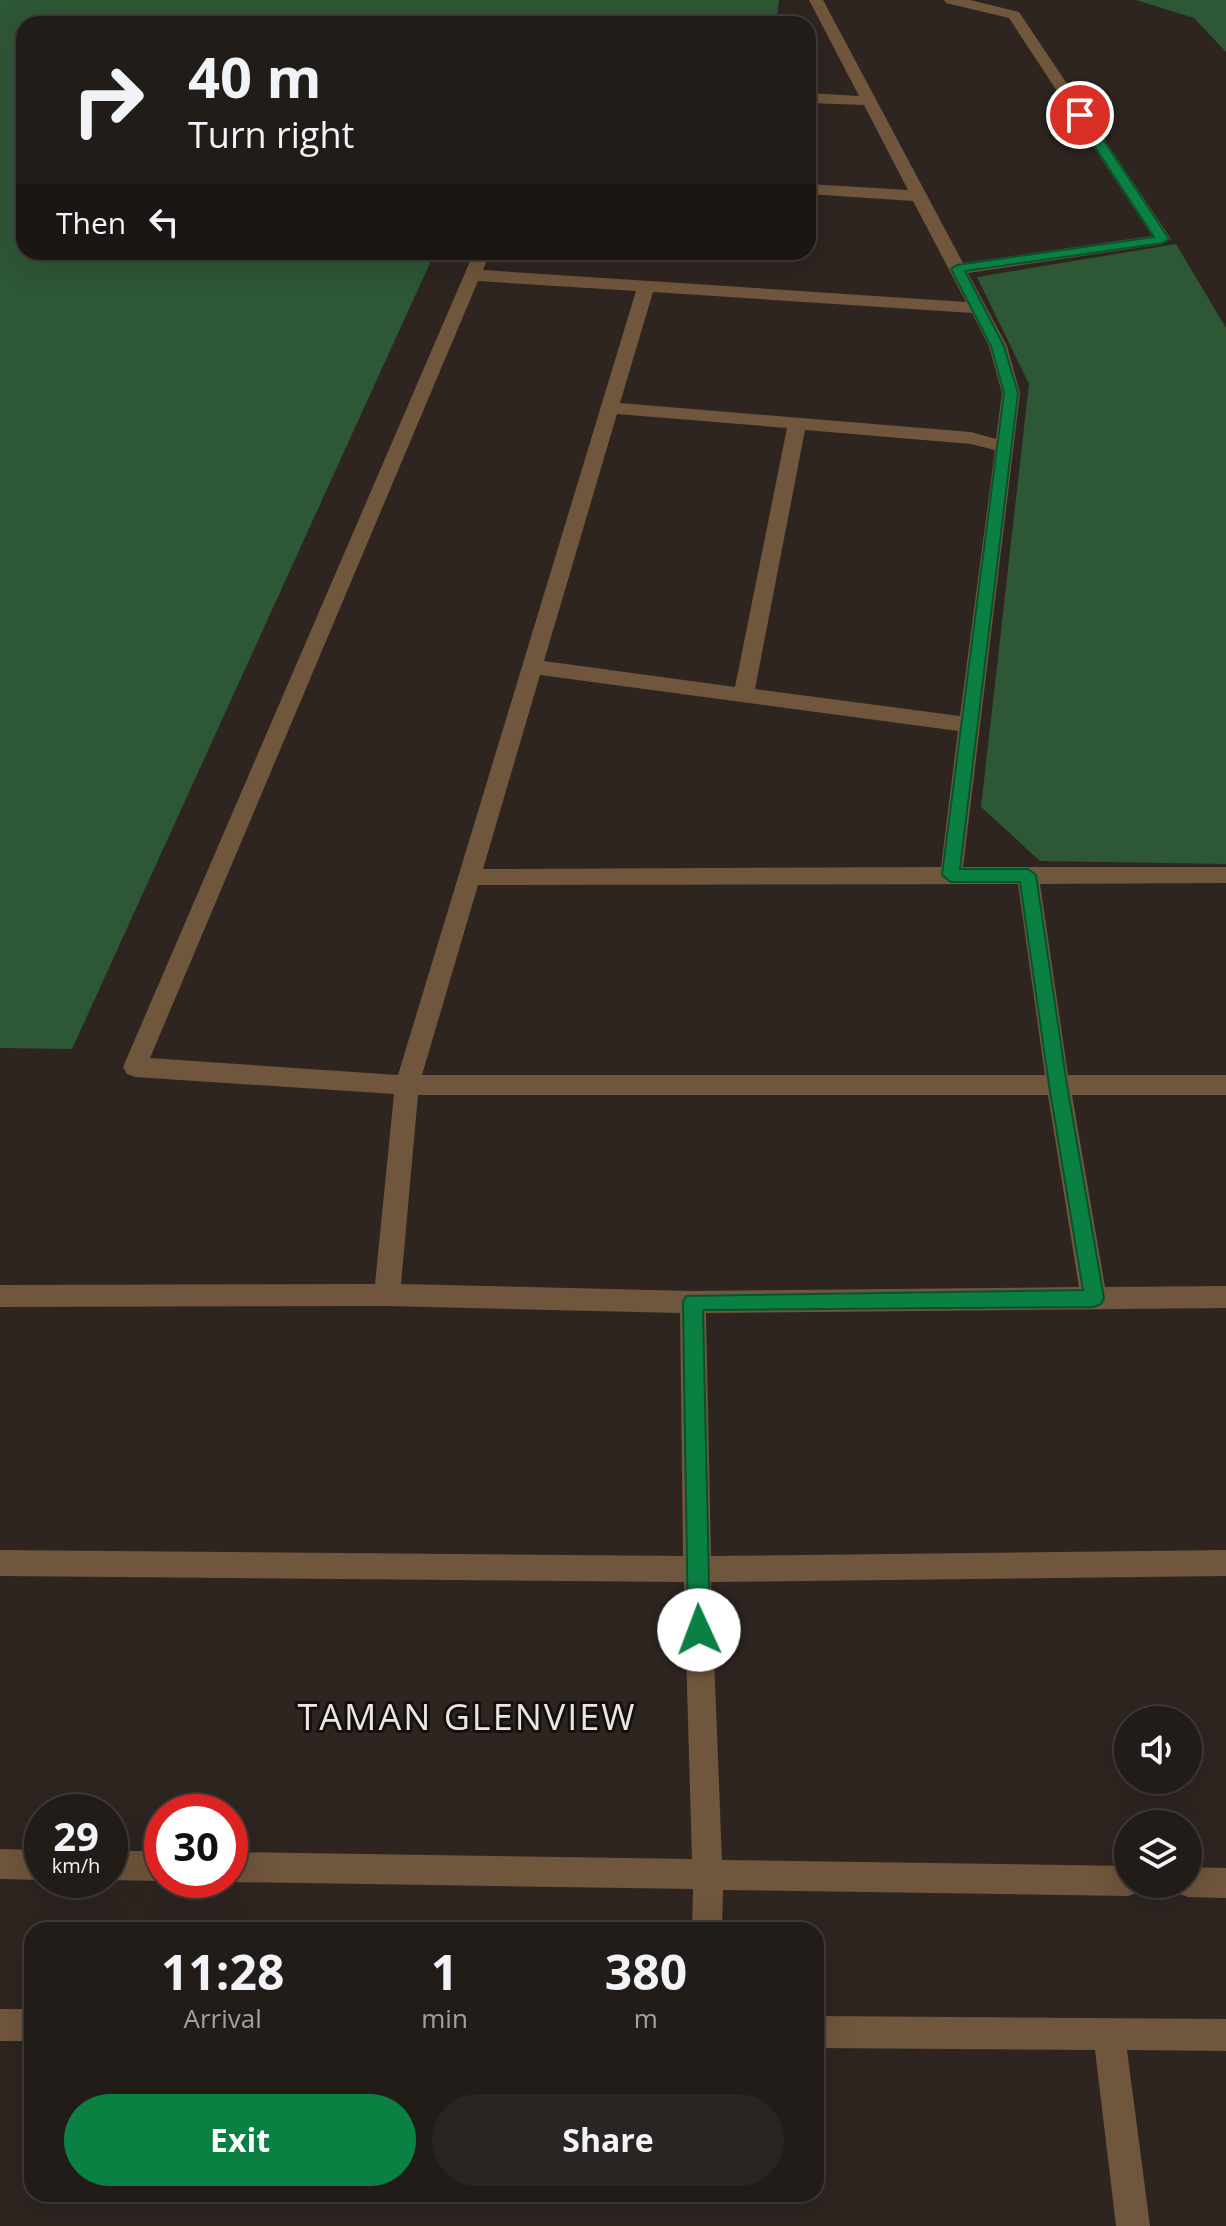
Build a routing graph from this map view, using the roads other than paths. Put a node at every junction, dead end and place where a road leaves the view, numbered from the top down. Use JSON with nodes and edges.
{"nodes":[{"id":1,"x":816,"y":0,"type":"edge"},
{"id":2,"x":951,"y":0,"type":"edge"},
{"id":3,"x":816,"y":98,"type":"edge"},
{"id":4,"x":869,"y":101,"type":"junction"},
{"id":5,"x":816,"y":190,"type":"edge"},
{"id":6,"x":919,"y":196,"type":"junction"},
{"id":7,"x":479,"y":260,"type":"edge"},
{"id":8,"x":957,"y":269,"type":"junction"},
{"id":9,"x":473,"y":275,"type":"junction"},
{"id":10,"x":646,"y":287,"type":"junction"},
{"id":11,"x":977,"y":308,"type":"junction"},
{"id":12,"x":611,"y":408,"type":"junction"},
{"id":13,"x":797,"y":423,"type":"junction"},
{"id":14,"x":1006,"y":447,"type":"junction"},
{"id":15,"x":533,"y":667,"type":"junction"},
{"id":16,"x":744,"y":695,"type":"junction"},
{"id":17,"x":970,"y":725,"type":"junction"},
{"id":18,"x":951,"y":875,"type":"junction"},
{"id":19,"x":1028,"y":875,"type":"junction"},
{"id":20,"x":1226,"y":875,"type":"edge"},
{"id":21,"x":470,"y":877,"type":"junction"},
{"id":22,"x":407,"y":1085,"type":"junction"},
{"id":23,"x":1058,"y":1085,"type":"junction"},
{"id":24,"x":1226,"y":1085,"type":"edge"},
{"id":25,"x":387,"y":1295,"type":"junction"},
{"id":26,"x":0,"y":1296,"type":"edge"},
{"id":27,"x":1226,"y":1297,"type":"edge"},
{"id":28,"x":1094,"y":1298,"type":"junction"},
{"id":29,"x":693,"y":1302,"type":"junction"},
{"id":30,"x":0,"y":1563,"type":"edge"},
{"id":31,"x":1226,"y":1563,"type":"edge"},
{"id":32,"x":697,"y":1569,"type":"junction"},
{"id":33,"x":0,"y":1864,"type":"edge"},
{"id":34,"x":24,"y":1865,"type":"edge"},
{"id":35,"x":248,"y":1867,"type":"edge"},
{"id":36,"x":708,"y":1875,"type":"junction"},
{"id":37,"x":1114,"y":1881,"type":"edge"},
{"id":38,"x":1202,"y":1882,"type":"edge"},
{"id":39,"x":1226,"y":1883,"type":"edge"},
{"id":40,"x":707,"y":1922,"type":"edge"},
{"id":41,"x":0,"y":2025,"type":"edge"},
{"id":42,"x":24,"y":2025,"type":"edge"},
{"id":43,"x":824,"y":2032,"type":"edge"},
{"id":44,"x":1109,"y":2034,"type":"junction"},
{"id":45,"x":1226,"y":2035,"type":"edge"},
{"id":46,"x":1133,"y":2226,"type":"edge"}],
"edges":[{"from":1,"to":4,"type":"street"},
{"from":2,"to":8,"type":"street"},
{"from":3,"to":4,"type":"street"},
{"from":4,"to":6,"type":"street"},
{"from":5,"to":6,"type":"street"},
{"from":6,"to":8,"type":"street"},
{"from":7,"to":9,"type":"street"},
{"from":8,"to":11,"type":"street"},
{"from":9,"to":10,"type":"street"},
{"from":9,"to":22,"type":"street"},
{"from":10,"to":11,"type":"street"},
{"from":10,"to":12,"type":"street"},
{"from":11,"to":14,"type":"street"},
{"from":12,"to":13,"type":"street"},
{"from":12,"to":15,"type":"street"},
{"from":13,"to":14,"type":"street"},
{"from":13,"to":16,"type":"street"},
{"from":14,"to":17,"type":"street"},
{"from":15,"to":16,"type":"street"},
{"from":15,"to":21,"type":"street"},
{"from":16,"to":17,"type":"street"},
{"from":17,"to":18,"type":"street"},
{"from":18,"to":19,"type":"street"},
{"from":18,"to":21,"type":"street"},
{"from":19,"to":20,"type":"street"},
{"from":19,"to":23,"type":"street"},
{"from":21,"to":22,"type":"street"},
{"from":22,"to":23,"type":"street"},
{"from":22,"to":25,"type":"street"},
{"from":23,"to":24,"type":"street"},
{"from":23,"to":28,"type":"street"},
{"from":25,"to":26,"type":"street"},
{"from":25,"to":29,"type":"street"},
{"from":27,"to":28,"type":"street"},
{"from":28,"to":29,"type":"street"},
{"from":29,"to":32,"type":"street"},
{"from":30,"to":32,"type":"street"},
{"from":31,"to":32,"type":"street"},
{"from":32,"to":36,"type":"street"},
{"from":33,"to":34,"type":"street"},
{"from":35,"to":36,"type":"street"},
{"from":36,"to":37,"type":"street"},
{"from":36,"to":40,"type":"street"},
{"from":38,"to":39,"type":"street"},
{"from":41,"to":42,"type":"street"},
{"from":43,"to":44,"type":"street"},
{"from":44,"to":45,"type":"street"},
{"from":44,"to":46,"type":"street"}]}
